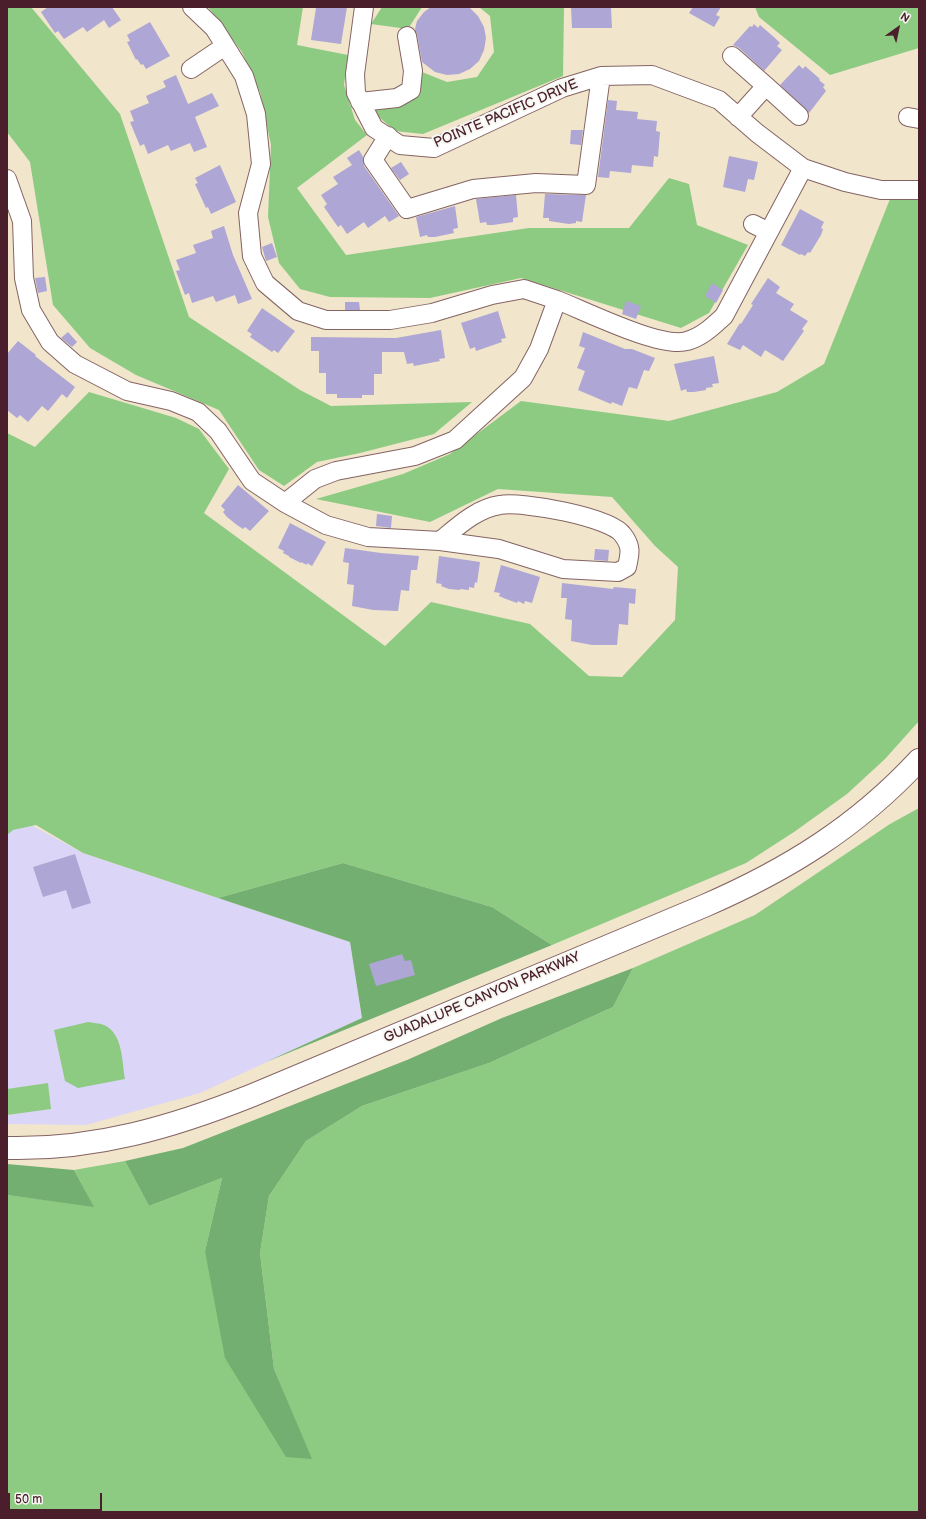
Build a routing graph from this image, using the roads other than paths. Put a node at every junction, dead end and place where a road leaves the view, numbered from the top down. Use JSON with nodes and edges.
{"nodes":[{"id":1,"x":192,"y":7,"type":"edge"},
{"id":2,"x":364,"y":7,"type":"edge"},
{"id":3,"x":407,"y":36,"type":"dead end"},
{"id":4,"x":225,"y":46,"type":"junction"},
{"id":5,"x":732,"y":56,"type":"dead end"},
{"id":6,"x":191,"y":69,"type":"dead end"},
{"id":7,"x":601,"y":76,"type":"junction"},
{"id":8,"x":766,"y":86,"type":"junction"},
{"id":9,"x":360,"y":102,"type":"junction"},
{"id":10,"x":730,"y":115,"type":"junction"},
{"id":11,"x":799,"y":116,"type":"dead end"},
{"id":12,"x":388,"y":136,"type":"junction"},
{"id":13,"x":803,"y":168,"type":"junction"},
{"id":14,"x":7,"y":179,"type":"edge"},
{"id":15,"x":919,"y":190,"type":"edge"},
{"id":16,"x":753,"y":224,"type":"dead end"},
{"id":17,"x":769,"y":232,"type":"junction"},
{"id":18,"x":557,"y":300,"type":"junction"},
{"id":19,"x":285,"y":503,"type":"junction"},
{"id":20,"x":440,"y":541,"type":"junction"},
{"id":21,"x":919,"y":760,"type":"edge"},
{"id":22,"x":7,"y":1148,"type":"edge"}],
"edges":[{"from":1,"to":4,"type":"street"},
{"from":2,"to":9,"type":"street","name":"POINTE PACIFIC DRIVE"},
{"from":3,"to":9,"type":"street"},
{"from":4,"to":6,"type":"street"},
{"from":4,"to":18,"type":"street"},
{"from":5,"to":8,"type":"street"},
{"from":7,"to":10,"type":"street","name":"POINTE PACIFIC DRIVE"},
{"from":7,"to":12,"type":"street","name":"POINTE PACIFIC DRIVE"},
{"from":7,"to":12,"type":"street","name":"POINTE PACIFIC DRIVE"},
{"from":8,"to":10,"type":"street"},
{"from":8,"to":11,"type":"street"},
{"from":9,"to":12,"type":"street","name":"POINTE PACIFIC DRIVE"},
{"from":10,"to":13,"type":"street","name":"POINTE PACIFIC DRIVE"},
{"from":13,"to":15,"type":"street","name":"POINTE PACIFIC DRIVE"},
{"from":13,"to":17,"type":"street"},
{"from":14,"to":19,"type":"street"},
{"from":16,"to":17,"type":"street"},
{"from":17,"to":18,"type":"street"},
{"from":18,"to":19,"type":"street"},
{"from":19,"to":20,"type":"street"},
{"from":20,"to":20,"type":"street"},
{"from":21,"to":22,"type":"main road","name":"GUADALUPE CANYON PARKWAY"}]}
